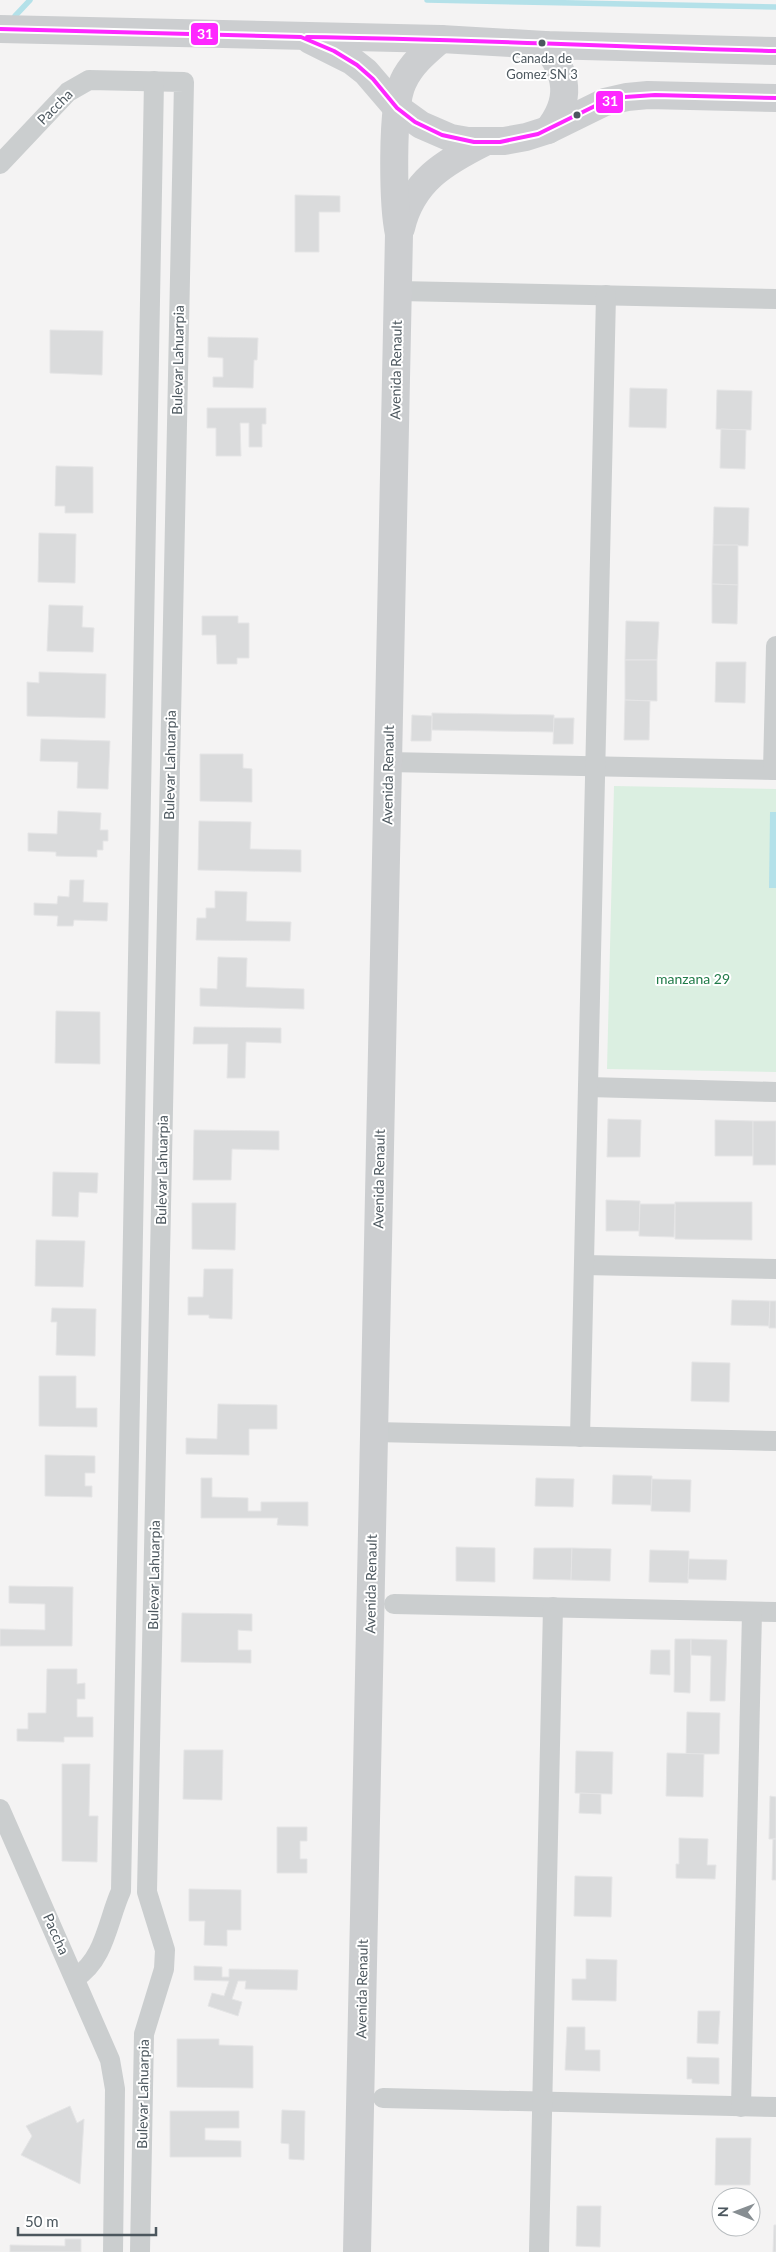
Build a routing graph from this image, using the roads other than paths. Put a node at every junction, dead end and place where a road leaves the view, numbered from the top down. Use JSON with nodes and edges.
{"nodes":[{"id":1,"x":0,"y":29,"type":"edge"},
{"id":2,"x":301,"y":37,"type":"junction"},
{"id":3,"x":441,"y":39,"type":"junction"},
{"id":4,"x":545,"y":46,"type":"junction"},
{"id":5,"x":776,"y":51,"type":"edge"},
{"id":6,"x":154,"y":81,"type":"junction"},
{"id":7,"x":184,"y":82,"type":"joint"},
{"id":8,"x":776,"y":98,"type":"edge"},
{"id":9,"x":396,"y":107,"type":"junction"},
{"id":10,"x":548,"y":130,"type":"junction"},
{"id":11,"x":485,"y":142,"type":"junction"},
{"id":12,"x":0,"y":164,"type":"edge"},
{"id":13,"x":399,"y":234,"type":"junction"},
{"id":14,"x":398,"y":291,"type":"junction"},
{"id":15,"x":606,"y":295,"type":"junction"},
{"id":16,"x":776,"y":299,"type":"edge"},
{"id":17,"x":776,"y":646,"type":"edge"},
{"id":18,"x":388,"y":762,"type":"junction"},
{"id":19,"x":596,"y":766,"type":"junction"},
{"id":20,"x":774,"y":770,"type":"edge"},
{"id":21,"x":588,"y":1087,"type":"junction"},
{"id":22,"x":776,"y":1092,"type":"edge"},
{"id":23,"x":584,"y":1265,"type":"junction"},
{"id":24,"x":776,"y":1269,"type":"edge"},
{"id":25,"x":374,"y":1432,"type":"junction"},
{"id":26,"x":580,"y":1436,"type":"junction"},
{"id":27,"x":776,"y":1441,"type":"edge"},
{"id":28,"x":394,"y":1604,"type":"dead end"},
{"id":29,"x":553,"y":1607,"type":"junction"},
{"id":30,"x":752,"y":1612,"type":"junction"},
{"id":31,"x":776,"y":1612,"type":"edge"},
{"id":32,"x":0,"y":1809,"type":"edge"},
{"id":33,"x":121,"y":1890,"type":"junction"},
{"id":34,"x":147,"y":1892,"type":"junction"},
{"id":35,"x":76,"y":1978,"type":"junction"},
{"id":36,"x":143,"y":2054,"type":"junction"},
{"id":37,"x":110,"y":2060,"type":"junction"},
{"id":38,"x":383,"y":2098,"type":"dead end"},
{"id":39,"x":542,"y":2102,"type":"junction"},
{"id":40,"x":741,"y":2106,"type":"junction"},
{"id":41,"x":776,"y":2107,"type":"edge"},
{"id":42,"x":113,"y":2252,"type":"edge"},
{"id":43,"x":140,"y":2252,"type":"edge"},
{"id":44,"x":357,"y":2252,"type":"edge"},
{"id":45,"x":539,"y":2252,"type":"edge"}],
"edges":[{"from":1,"to":2,"type":"street"},
{"from":2,"to":3,"type":"street"},
{"from":2,"to":9,"type":"street"},
{"from":3,"to":4,"type":"street"},
{"from":3,"to":9,"type":"street"},
{"from":4,"to":5,"type":"street"},
{"from":4,"to":10,"type":"street"},
{"from":6,"to":7,"type":"street","name":"Paccha"},
{"from":6,"to":12,"type":"street","name":"Paccha"},
{"from":6,"to":33,"type":"street"},
{"from":7,"to":34,"type":"street","name":"Bulevar Lahuarpia"},
{"from":8,"to":10,"type":"street"},
{"from":9,"to":11,"type":"street"},
{"from":9,"to":13,"type":"street","name":"Avenida Renault"},
{"from":10,"to":11,"type":"street"},
{"from":11,"to":13,"type":"street"},
{"from":13,"to":14,"type":"street","name":"Avenida Renault"},
{"from":14,"to":15,"type":"street"},
{"from":14,"to":18,"type":"street","name":"Avenida Renault"},
{"from":15,"to":16,"type":"street"},
{"from":15,"to":19,"type":"street"},
{"from":17,"to":20,"type":"street"},
{"from":18,"to":19,"type":"street"},
{"from":18,"to":25,"type":"street","name":"Avenida Renault"},
{"from":19,"to":20,"type":"street"},
{"from":19,"to":21,"type":"street"},
{"from":21,"to":22,"type":"street"},
{"from":21,"to":23,"type":"street"},
{"from":23,"to":24,"type":"street"},
{"from":23,"to":26,"type":"street"},
{"from":25,"to":26,"type":"street"},
{"from":25,"to":44,"type":"street","name":"Avenida Renault"},
{"from":26,"to":27,"type":"street"},
{"from":28,"to":29,"type":"street"},
{"from":29,"to":30,"type":"street"},
{"from":29,"to":39,"type":"street"},
{"from":30,"to":31,"type":"street"},
{"from":30,"to":40,"type":"street"},
{"from":32,"to":35,"type":"street","name":"Paccha"},
{"from":33,"to":34,"type":"street"},
{"from":33,"to":35,"type":"street"},
{"from":34,"to":36,"type":"street","name":"Bulevar Lahuarpia"},
{"from":35,"to":37,"type":"street","name":"Paccha"},
{"from":36,"to":37,"type":"street"},
{"from":36,"to":43,"type":"street","name":"Bulevar Lahuarpia"},
{"from":37,"to":42,"type":"street","name":"Paccha"},
{"from":38,"to":39,"type":"street"},
{"from":39,"to":40,"type":"street"},
{"from":39,"to":45,"type":"street"},
{"from":40,"to":41,"type":"street"}]}
